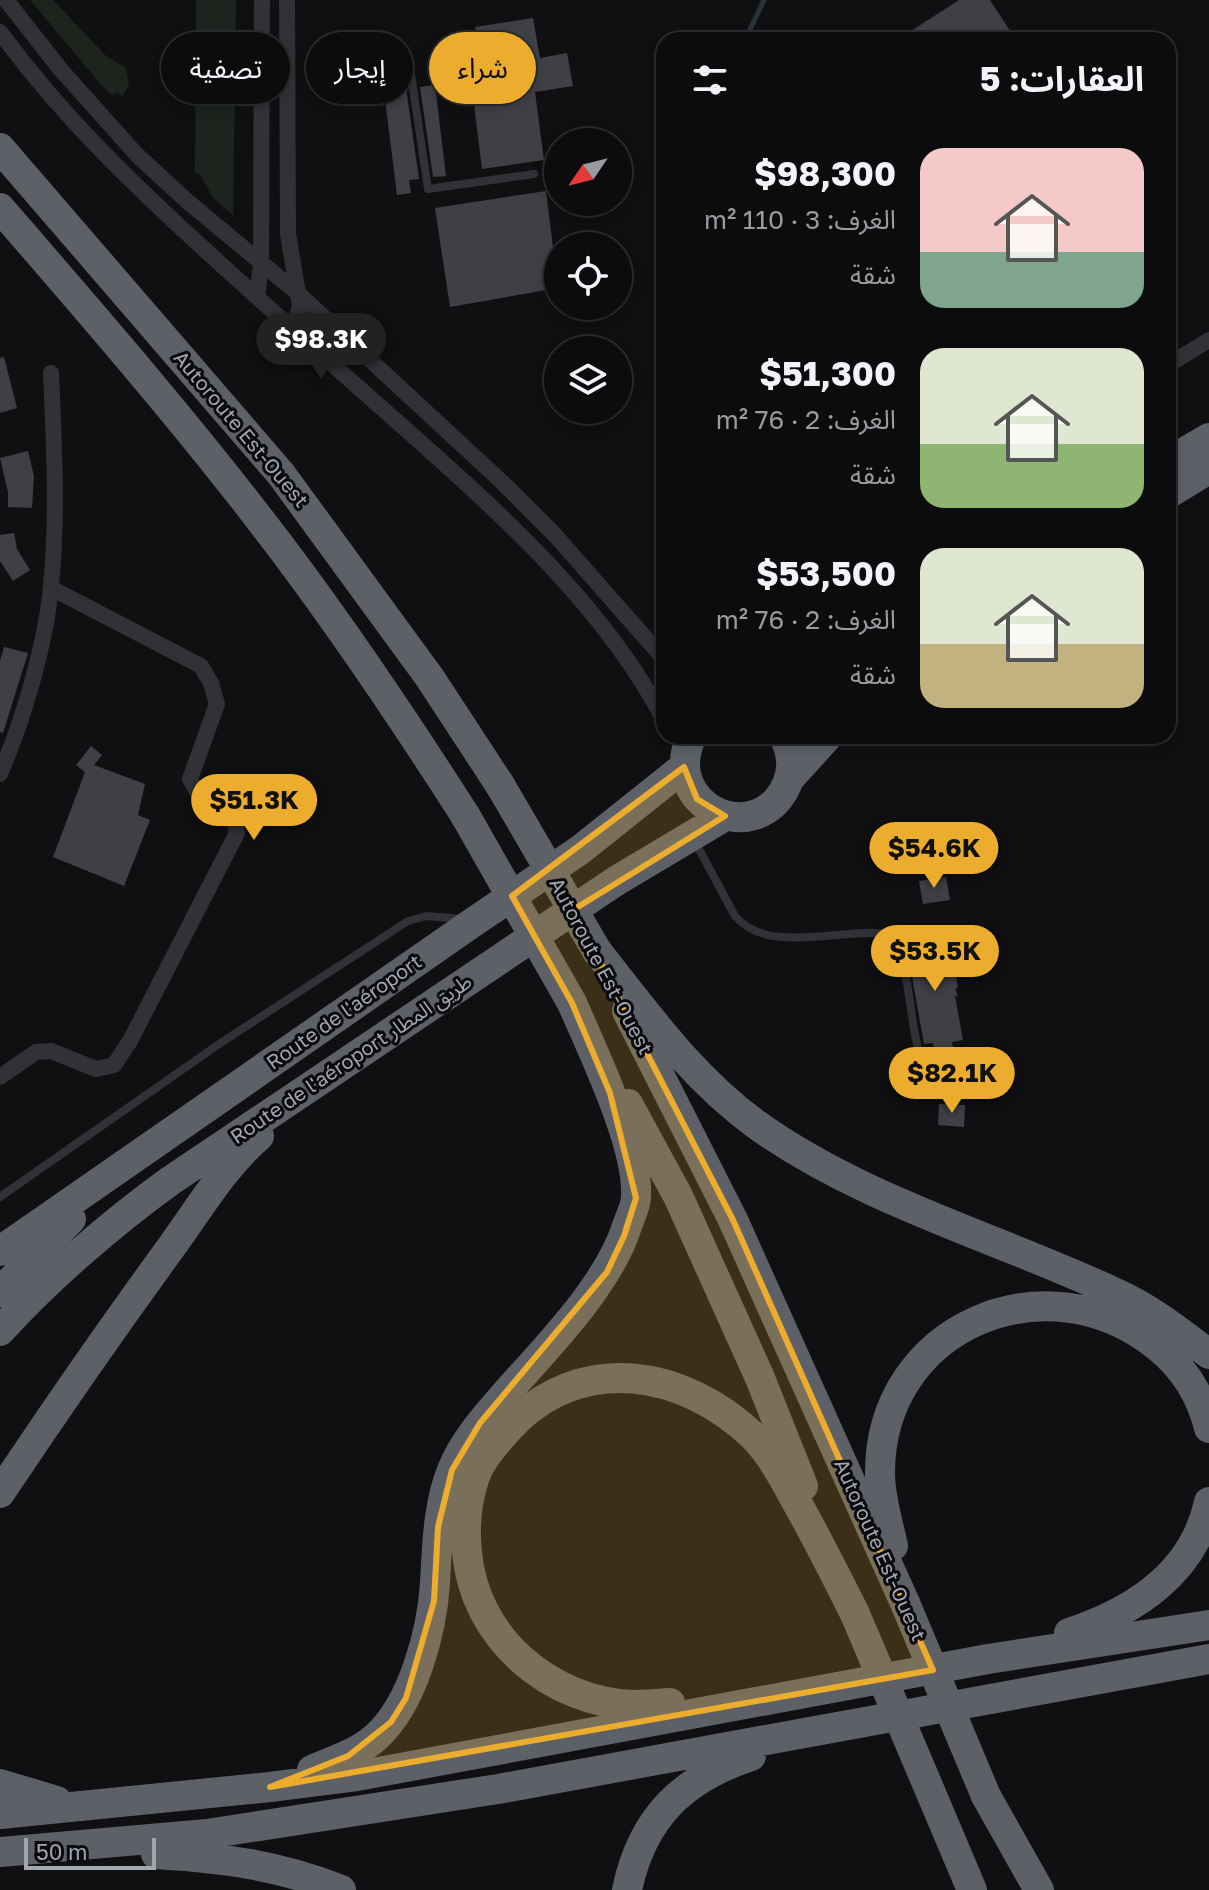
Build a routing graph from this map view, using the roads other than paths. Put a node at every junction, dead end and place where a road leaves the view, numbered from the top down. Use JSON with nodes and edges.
{"nodes":[{"id":1,"x":6,"y":0,"type":"edge"},
{"id":2,"x":262,"y":0,"type":"edge"},
{"id":3,"x":287,"y":0,"type":"edge"},
{"id":4,"x":0,"y":32,"type":"edge"},
{"id":5,"x":413,"y":89,"type":"edge"},
{"id":6,"x":0,"y":148,"type":"edge"},
{"id":7,"x":137,"y":155,"type":"junction"},
{"id":8,"x":534,"y":174,"type":"dead end"},
{"id":9,"x":128,"y":178,"type":"junction"},
{"id":10,"x":0,"y":208,"type":"edge"},
{"id":11,"x":261,"y":264,"type":"junction"},
{"id":12,"x":300,"y":295,"type":"junction"},
{"id":13,"x":257,"y":297,"type":"junction"},
{"id":14,"x":293,"y":329,"type":"junction"},
{"id":15,"x":1209,"y":340,"type":"edge"},
{"id":16,"x":1176,"y":360,"type":"edge"},
{"id":17,"x":51,"y":373,"type":"dead end"},
{"id":18,"x":1209,"y":438,"type":"edge"},
{"id":19,"x":1176,"y":457,"type":"edge"},
{"id":20,"x":1209,"y":469,"type":"edge"},
{"id":21,"x":1176,"y":489,"type":"edge"},
{"id":22,"x":51,"y":588,"type":"junction"},
{"id":23,"x":656,"y":647,"type":"edge"},
{"id":24,"x":656,"y":654,"type":"edge"},
{"id":25,"x":631,"y":663,"type":"junction"},
{"id":26,"x":656,"y":706,"type":"edge"},
{"id":27,"x":786,"y":744,"type":"edge"},
{"id":28,"x":821,"y":744,"type":"edge"},
{"id":29,"x":683,"y":750,"type":"edge"},
{"id":30,"x":0,"y":774,"type":"edge"},
{"id":31,"x":790,"y":778,"type":"junction"},
{"id":32,"x":725,"y":816,"type":"junction"},
{"id":33,"x":692,"y":836,"type":"junction"},
{"id":34,"x":475,"y":921,"type":"junction"},
{"id":35,"x":597,"y":951,"type":"junction"},
{"id":36,"x":572,"y":1003,"type":"junction"},
{"id":37,"x":326,"y":1075,"type":"junction"},
{"id":38,"x":0,"y":1077,"type":"edge"},
{"id":39,"x":946,"y":1093,"type":"dead end"},
{"id":40,"x":193,"y":1119,"type":"junction"},
{"id":41,"x":0,"y":1197,"type":"edge"},
{"id":42,"x":0,"y":1251,"type":"edge"},
{"id":43,"x":0,"y":1292,"type":"edge"},
{"id":44,"x":0,"y":1331,"type":"edge"},
{"id":45,"x":1209,"y":1354,"type":"edge"},
{"id":46,"x":1209,"y":1428,"type":"edge"},
{"id":47,"x":0,"y":1493,"type":"edge"},
{"id":48,"x":1209,"y":1502,"type":"edge"},
{"id":49,"x":905,"y":1603,"type":"junction"},
{"id":50,"x":855,"y":1614,"type":"junction"},
{"id":51,"x":1209,"y":1625,"type":"edge"},
{"id":52,"x":988,"y":1659,"type":"junction"},
{"id":53,"x":1209,"y":1659,"type":"edge"},
{"id":54,"x":1125,"y":1676,"type":"junction"},
{"id":55,"x":1209,"y":1678,"type":"edge"},
{"id":56,"x":772,"y":1699,"type":"junction"},
{"id":57,"x":845,"y":1725,"type":"junction"},
{"id":58,"x":0,"y":1784,"type":"edge"},
{"id":59,"x":928,"y":1786,"type":"junction"},
{"id":60,"x":270,"y":1787,"type":"junction"},
{"id":61,"x":986,"y":1796,"type":"junction"},
{"id":62,"x":83,"y":1807,"type":"junction"},
{"id":63,"x":0,"y":1814,"type":"edge"},
{"id":64,"x":66,"y":1847,"type":"junction"},
{"id":65,"x":0,"y":1852,"type":"edge"},
{"id":66,"x":341,"y":1890,"type":"edge"},
{"id":67,"x":627,"y":1890,"type":"edge"},
{"id":68,"x":948,"y":1890,"type":"edge"},
{"id":69,"x":972,"y":1890,"type":"edge"},
{"id":70,"x":1027,"y":1890,"type":"edge"},
{"id":71,"x":1039,"y":1890,"type":"edge"}],
"edges":[{"from":1,"to":7,"type":"street"},
{"from":2,"to":11,"type":"street"},
{"from":3,"to":12,"type":"street"},
{"from":4,"to":9,"type":"street"},
{"from":5,"to":8,"type":"lane"},
{"from":6,"to":35,"type":"highway","name":"Autoroute Est-Ouest","bridge":true},
{"from":7,"to":9,"type":"lane"},
{"from":7,"to":11,"type":"street"},
{"from":9,"to":13,"type":"street"},
{"from":10,"to":36,"type":"highway","name":"Autoroute Est-Ouest","bridge":true},
{"from":11,"to":12,"type":"street"},
{"from":11,"to":13,"type":"street"},
{"from":12,"to":14,"type":"street"},
{"from":12,"to":23,"type":"street"},
{"from":13,"to":14,"type":"street"},
{"from":14,"to":25,"type":"street"},
{"from":15,"to":16,"type":"street"},
{"from":17,"to":22,"type":"street"},
{"from":18,"to":19,"type":"highway"},
{"from":20,"to":21,"type":"highway"},
{"from":22,"to":30,"type":"street"},
{"from":22,"to":38,"type":"street"},
{"from":24,"to":25,"type":"street"},
{"from":25,"to":26,"type":"street"},
{"from":27,"to":31,"type":"highway"},
{"from":28,"to":31,"type":"highway"},
{"from":29,"to":32,"type":"highway"},
{"from":29,"to":34,"type":"highway","name":"Route de l'aéroport"},
{"from":31,"to":32,"type":"highway"},
{"from":32,"to":33,"type":"highway","name":"Route de l'aéroport طريق المطار"},
{"from":33,"to":37,"type":"highway","name":"Route de l'aéroport طريق المطار"},
{"from":33,"to":39,"type":"lane"},
{"from":34,"to":40,"type":"highway","name":"Route de l'aéroport"},
{"from":34,"to":41,"type":"lane"},
{"from":35,"to":45,"type":"highway"},
{"from":35,"to":49,"type":"highway","name":"Autoroute Est-Ouest"},
{"from":36,"to":50,"type":"highway","name":"Autoroute Est-Ouest"},
{"from":36,"to":60,"type":"highway"},
{"from":37,"to":44,"type":"highway","name":"Route de l'aéroport طريق المطار"},
{"from":37,"to":47,"type":"highway"},
{"from":40,"to":42,"type":"highway","name":"Route de l'aéroport"},
{"from":40,"to":43,"type":"highway"},
{"from":46,"to":49,"type":"highway"},
{"from":48,"to":52,"type":"highway"},
{"from":49,"to":61,"type":"highway","name":"Autoroute Est-Ouest","bridge":true},
{"from":50,"to":56,"type":"highway"},
{"from":50,"to":59,"type":"highway","name":"Autoroute Est-Ouest","bridge":true},
{"from":51,"to":52,"type":"highway"},
{"from":52,"to":56,"type":"highway"},
{"from":53,"to":54,"type":"highway"},
{"from":54,"to":55,"type":"highway"},
{"from":54,"to":57,"type":"highway"},
{"from":56,"to":60,"type":"highway"},
{"from":57,"to":64,"type":"highway"},
{"from":57,"to":67,"type":"highway"},
{"from":58,"to":62,"type":"highway"},
{"from":59,"to":68,"type":"highway"},
{"from":59,"to":69,"type":"highway","name":"Autoroute Est-Ouest"},
{"from":60,"to":62,"type":"highway"},
{"from":61,"to":70,"type":"highway","name":"Autoroute Est-Ouest"},
{"from":61,"to":71,"type":"highway"},
{"from":62,"to":63,"type":"highway"},
{"from":64,"to":65,"type":"highway"},
{"from":64,"to":66,"type":"highway"}]}
